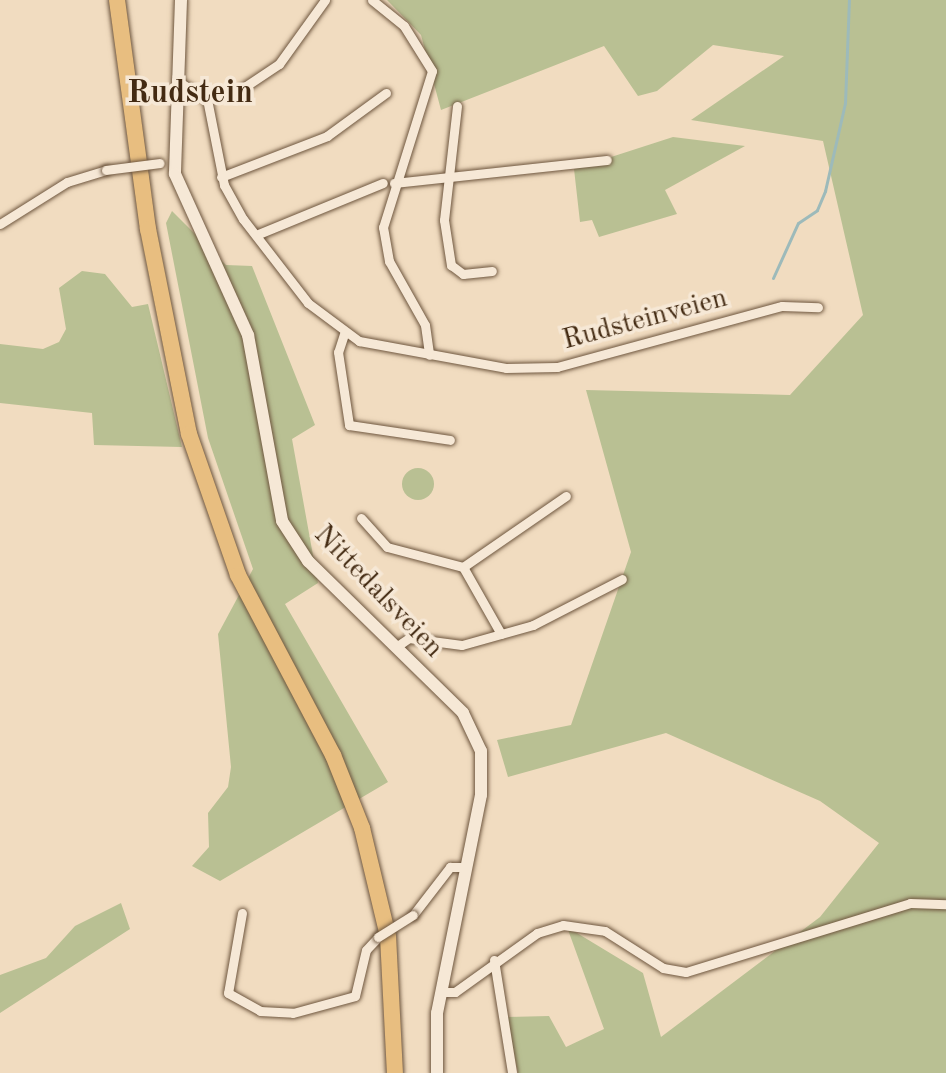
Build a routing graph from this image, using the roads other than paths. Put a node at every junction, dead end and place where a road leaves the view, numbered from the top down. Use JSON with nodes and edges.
{"nodes":[{"id":1,"x":117,"y":0,"type":"edge"},
{"id":2,"x":124,"y":0,"type":"edge"},
{"id":3,"x":181,"y":0,"type":"edge"},
{"id":4,"x":325,"y":0,"type":"edge"},
{"id":5,"x":372,"y":0,"type":"edge"},
{"id":6,"x":176,"y":80,"type":"junction"},
{"id":7,"x":386,"y":93,"type":"dead end"},
{"id":8,"x":234,"y":94,"type":"dead end"},
{"id":9,"x":457,"y":106,"type":"dead end"},
{"id":10,"x":607,"y":160,"type":"dead end"},
{"id":11,"x":167,"y":162,"type":"junction"},
{"id":12,"x":221,"y":177,"type":"junction"},
{"id":13,"x":446,"y":178,"type":"junction"},
{"id":14,"x":383,"y":183,"type":"dead end"},
{"id":15,"x":394,"y":183,"type":"junction"},
{"id":16,"x":0,"y":224,"type":"edge"},
{"id":17,"x":256,"y":235,"type":"junction"},
{"id":18,"x":492,"y":271,"type":"dead end"},
{"id":19,"x":818,"y":307,"type":"dead end"},
{"id":20,"x":344,"y":334,"type":"junction"},
{"id":21,"x":429,"y":355,"type":"junction"},
{"id":22,"x":450,"y":440,"type":"dead end"},
{"id":23,"x":566,"y":496,"type":"dead end"},
{"id":24,"x":361,"y":518,"type":"dead end"},
{"id":25,"x":463,"y":567,"type":"junction"},
{"id":26,"x":622,"y":579,"type":"dead end"},
{"id":27,"x":501,"y":634,"type":"junction"},
{"id":28,"x":396,"y":647,"type":"junction"},
{"id":29,"x":466,"y":867,"type":"junction"},
{"id":30,"x":946,"y":904,"type":"edge"},
{"id":31,"x":242,"y":913,"type":"dead end"},
{"id":32,"x":494,"y":960,"type":"junction"},
{"id":33,"x":441,"y":992,"type":"junction"},
{"id":34,"x":395,"y":1073,"type":"edge"},
{"id":35,"x":403,"y":1073,"type":"edge"},
{"id":36,"x":437,"y":1073,"type":"edge"},
{"id":37,"x":512,"y":1073,"type":"edge"}],
"edges":[{"from":1,"to":34,"type":"highway"},
{"from":2,"to":35,"type":"highway"},
{"from":3,"to":6,"type":"main road","name":"Nittedalsveien"},
{"from":4,"to":8,"type":"street"},
{"from":5,"to":15,"type":"street"},
{"from":6,"to":11,"type":"main road","name":"Nittedalsveien"},
{"from":6,"to":12,"type":"street","name":"Rudsteinveien"},
{"from":7,"to":12,"type":"street"},
{"from":9,"to":13,"type":"street"},
{"from":10,"to":13,"type":"street"},
{"from":11,"to":16,"type":"street","bridge":true},
{"from":11,"to":28,"type":"main road","name":"Nittedalsveien"},
{"from":12,"to":17,"type":"street","name":"Rudsteinveien"},
{"from":13,"to":15,"type":"street"},
{"from":13,"to":18,"type":"street"},
{"from":14,"to":17,"type":"street"},
{"from":15,"to":21,"type":"street"},
{"from":17,"to":20,"type":"street","name":"Rudsteinveien"},
{"from":19,"to":21,"type":"street","name":"Rudsteinveien"},
{"from":20,"to":21,"type":"street","name":"Rudsteinveien"},
{"from":20,"to":22,"type":"street"},
{"from":23,"to":25,"type":"street"},
{"from":24,"to":25,"type":"street"},
{"from":25,"to":27,"type":"street"},
{"from":26,"to":27,"type":"street"},
{"from":27,"to":28,"type":"street"},
{"from":28,"to":29,"type":"main road","name":"Nittedalsveien"},
{"from":29,"to":31,"type":"street","bridge":true},
{"from":29,"to":33,"type":"main road","name":"Nittedalsveien"},
{"from":30,"to":32,"type":"street"},
{"from":32,"to":33,"type":"street"},
{"from":32,"to":37,"type":"street"},
{"from":33,"to":36,"type":"main road","name":"Nittedalsveien"}]}
